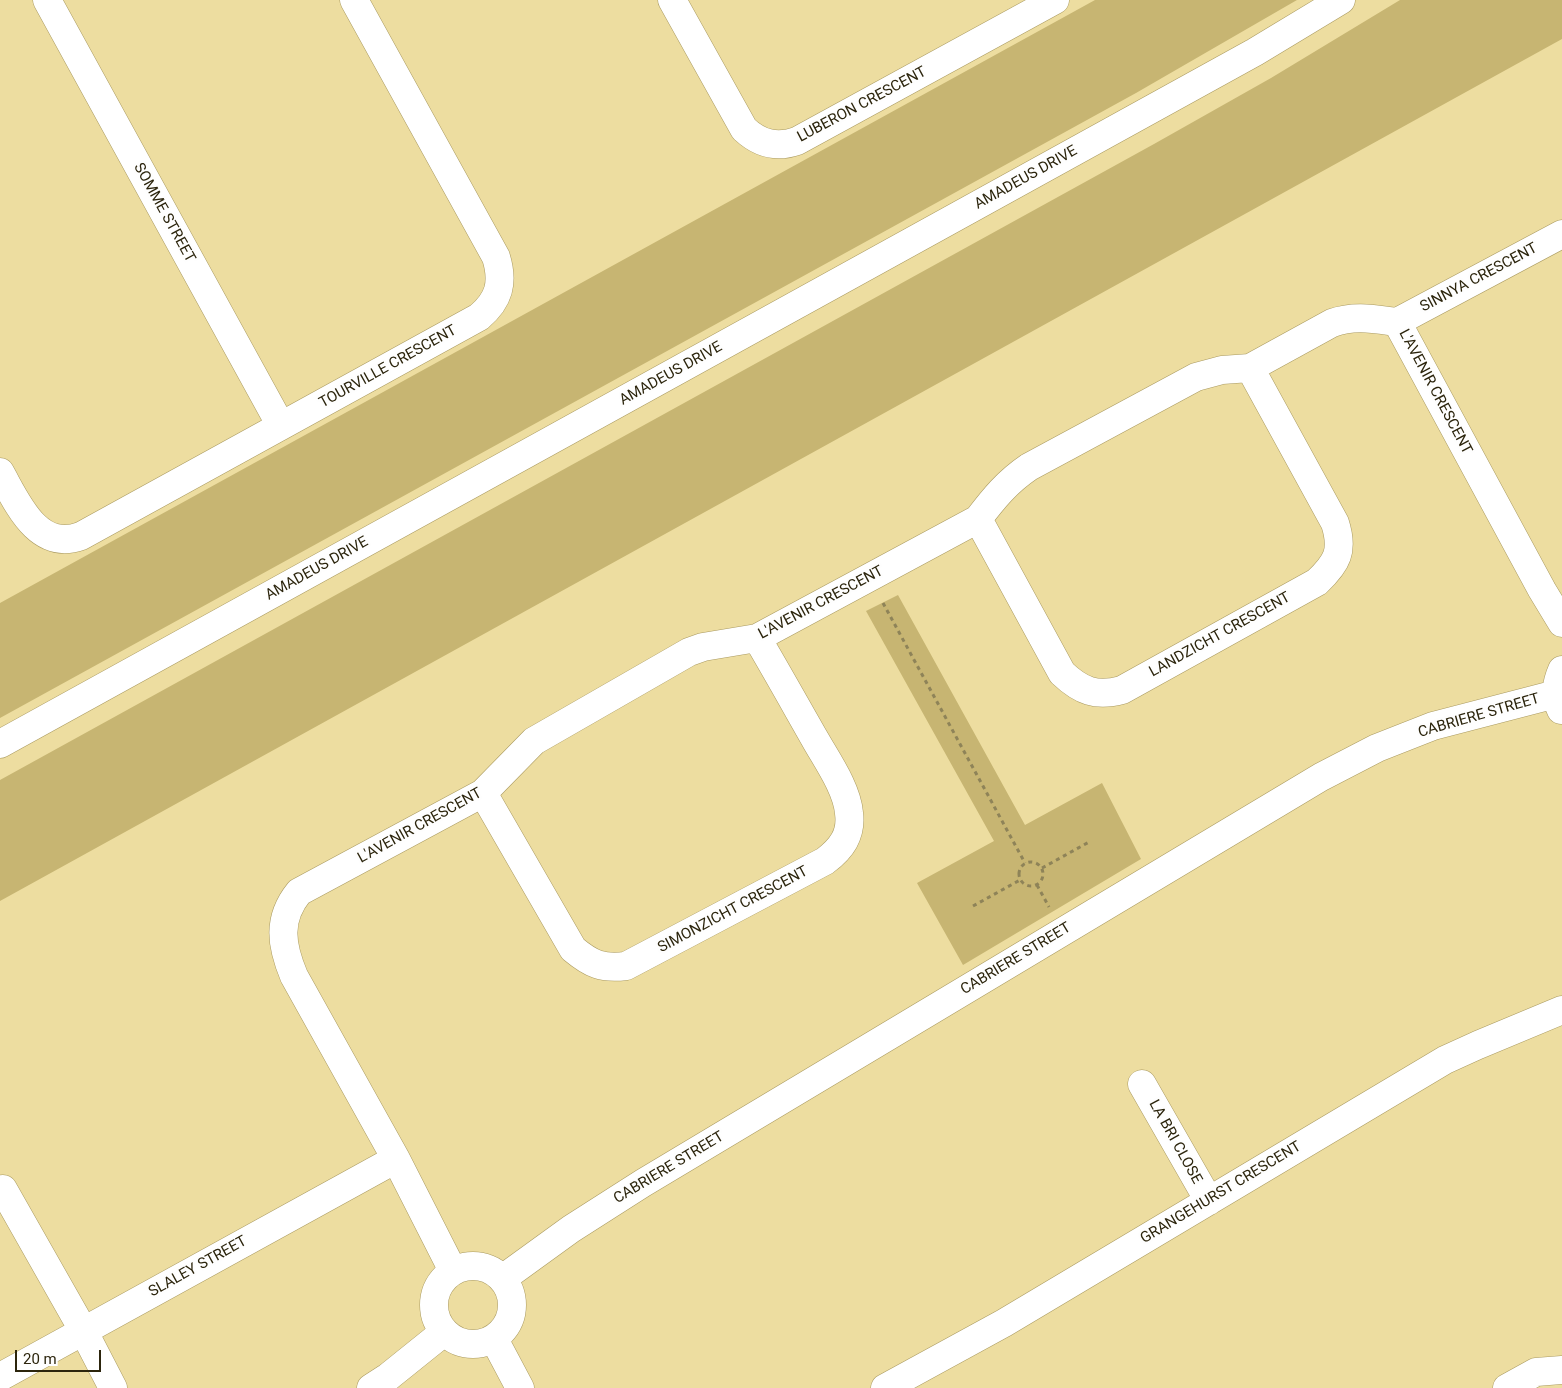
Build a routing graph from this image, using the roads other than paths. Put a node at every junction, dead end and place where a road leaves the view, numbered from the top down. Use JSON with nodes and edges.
{"nodes":[{"id":1,"x":47,"y":0,"type":"edge"},
{"id":2,"x":354,"y":0,"type":"edge"},
{"id":3,"x":672,"y":0,"type":"edge"},
{"id":4,"x":1055,"y":0,"type":"edge"},
{"id":5,"x":1341,"y":0,"type":"edge"},
{"id":6,"x":1562,"y":234,"type":"edge"},
{"id":7,"x":1397,"y":322,"type":"junction"},
{"id":8,"x":1250,"y":368,"type":"junction"},
{"id":9,"x":281,"y":426,"type":"junction"},
{"id":10,"x":0,"y":472,"type":"edge"},
{"id":11,"x":978,"y":519,"type":"junction"},
{"id":12,"x":1562,"y":623,"type":"edge"},
{"id":13,"x":757,"y":638,"type":"junction"},
{"id":14,"x":1560,"y":692,"type":"edge"},
{"id":15,"x":0,"y":744,"type":"edge"},
{"id":16,"x":483,"y":793,"type":"junction"},
{"id":17,"x":1562,"y":1010,"type":"edge"},
{"id":18,"x":1142,"y":1084,"type":"dead end"},
{"id":19,"x":396,"y":1159,"type":"junction"},
{"id":20,"x":3,"y":1189,"type":"dead end"},
{"id":21,"x":1209,"y":1201,"type":"junction"},
{"id":22,"x":453,"y":1271,"type":"junction"},
{"id":23,"x":502,"y":1279,"type":"junction"},
{"id":24,"x":83,"y":1330,"type":"junction"},
{"id":25,"x":444,"y":1332,"type":"junction"},
{"id":26,"x":494,"y":1339,"type":"junction"},
{"id":27,"x":1562,"y":1370,"type":"edge"},
{"id":28,"x":0,"y":1377,"type":"edge"},
{"id":29,"x":113,"y":1388,"type":"edge"},
{"id":30,"x":372,"y":1388,"type":"edge"},
{"id":31,"x":520,"y":1388,"type":"edge"},
{"id":32,"x":885,"y":1388,"type":"edge"},
{"id":33,"x":1507,"y":1388,"type":"edge"}],
"edges":[{"from":1,"to":9,"type":"street","name":"SOMME STREET"},
{"from":2,"to":9,"type":"street","name":"TOURVILLE CRESCENT"},
{"from":3,"to":4,"type":"street","name":"LUBERON CRESCENT"},
{"from":5,"to":15,"type":"street","name":"AMADEUS DRIVE"},
{"from":6,"to":7,"type":"street","name":"SINNYA CRESCENT"},
{"from":7,"to":8,"type":"street","name":"L'AVENIR CRESCENT"},
{"from":7,"to":12,"type":"street","name":"L'AVENIR CRESCENT"},
{"from":8,"to":11,"type":"street","name":"L'AVENIR CRESCENT"},
{"from":8,"to":11,"type":"street","name":"LANDZICHT CRESCENT"},
{"from":9,"to":10,"type":"street","name":"TOURVILLE CRESCENT"},
{"from":11,"to":13,"type":"street","name":"L'AVENIR CRESCENT"},
{"from":13,"to":16,"type":"street","name":"L'AVENIR CRESCENT"},
{"from":13,"to":16,"type":"street","name":"SIMONZICHT CRESCENT"},
{"from":14,"to":23,"type":"street","name":"CABRIERE STREET"},
{"from":16,"to":19,"type":"street","name":"L'AVENIR CRESCENT"},
{"from":17,"to":21,"type":"street","name":"GRANGEHURST CRESCENT"},
{"from":18,"to":21,"type":"street","name":"LA BRI CLOSE"},
{"from":19,"to":22,"type":"street","name":"L'AVENIR CRESCENT"},
{"from":19,"to":24,"type":"street","name":"SLALEY STREET"},
{"from":20,"to":24,"type":"street"},
{"from":21,"to":32,"type":"street","name":"GRANGEHURST CRESCENT"},
{"from":22,"to":23,"type":"street"},
{"from":22,"to":25,"type":"street"},
{"from":23,"to":26,"type":"street"},
{"from":24,"to":28,"type":"street","name":"SLALEY STREET"},
{"from":24,"to":29,"type":"street"},
{"from":25,"to":26,"type":"street"},
{"from":25,"to":30,"type":"street"},
{"from":26,"to":31,"type":"street"},
{"from":27,"to":33,"type":"street"}]}
